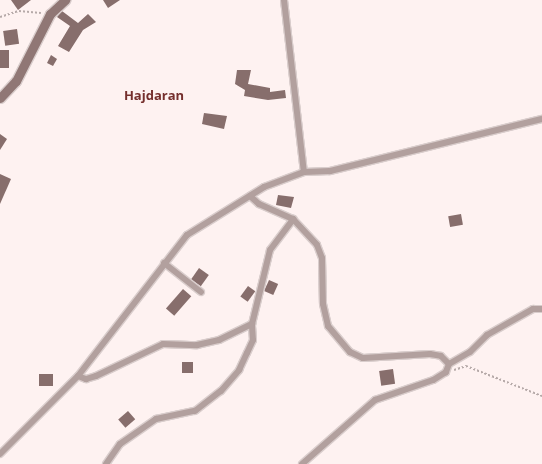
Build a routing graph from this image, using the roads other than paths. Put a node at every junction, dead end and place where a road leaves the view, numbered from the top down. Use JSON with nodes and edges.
{"nodes":[{"id":1,"x":65,"y":0,"type":"edge"},
{"id":2,"x":284,"y":0,"type":"edge"},
{"id":3,"x":0,"y":98,"type":"edge"},
{"id":4,"x":542,"y":119,"type":"edge"},
{"id":5,"x":304,"y":172,"type":"junction"},
{"id":6,"x":250,"y":196,"type":"junction"},
{"id":7,"x":294,"y":219,"type":"junction"},
{"id":8,"x":164,"y":263,"type":"junction"},
{"id":9,"x":201,"y":292,"type":"dead end"},
{"id":10,"x":542,"y":309,"type":"edge"},
{"id":11,"x":252,"y":324,"type":"junction"},
{"id":12,"x":449,"y":364,"type":"junction"},
{"id":13,"x":78,"y":376,"type":"junction"},
{"id":14,"x":0,"y":454,"type":"edge"},
{"id":15,"x":106,"y":464,"type":"edge"},
{"id":16,"x":302,"y":464,"type":"edge"}],
"edges":[{"from":1,"to":3,"type":"main road"},
{"from":2,"to":5,"type":"street"},
{"from":4,"to":5,"type":"street"},
{"from":5,"to":6,"type":"street"},
{"from":6,"to":7,"type":"street"},
{"from":6,"to":8,"type":"street"},
{"from":7,"to":11,"type":"street"},
{"from":7,"to":12,"type":"street"},
{"from":8,"to":9,"type":"street"},
{"from":8,"to":13,"type":"street"},
{"from":10,"to":12,"type":"street"},
{"from":11,"to":13,"type":"street"},
{"from":11,"to":15,"type":"street"},
{"from":12,"to":16,"type":"street"},
{"from":13,"to":14,"type":"street"}]}
